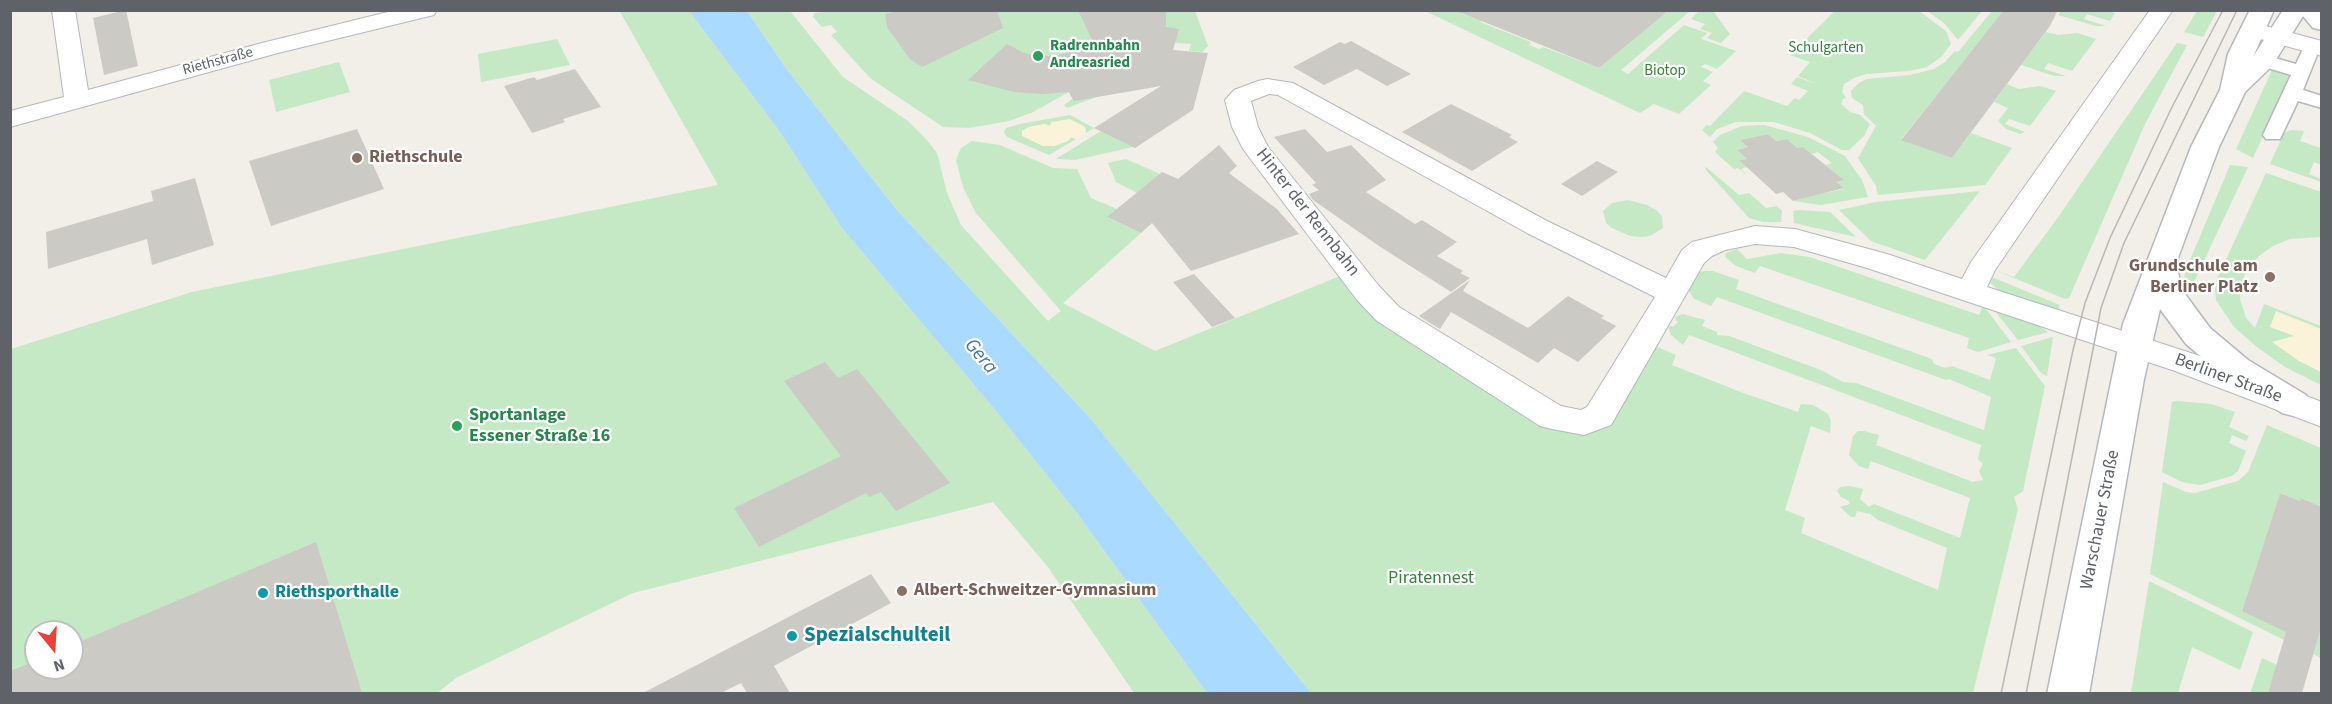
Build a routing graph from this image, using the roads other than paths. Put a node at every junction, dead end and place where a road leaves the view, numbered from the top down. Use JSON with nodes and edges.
{"nodes":[{"id":1,"x":63,"y":10,"type":"edge"},
{"id":2,"x":2162,"y":10,"type":"edge"},
{"id":3,"x":2295,"y":10,"type":"edge"},
{"id":4,"x":2311,"y":10,"type":"edge"},
{"id":5,"x":417,"y":11,"type":"edge"},
{"id":6,"x":2258,"y":20,"type":"edge"},
{"id":7,"x":2322,"y":23,"type":"edge"},
{"id":8,"x":2279,"y":37,"type":"junction"},
{"id":9,"x":2310,"y":59,"type":"edge"},
{"id":10,"x":2275,"y":64,"type":"dead end"},
{"id":11,"x":2233,"y":90,"type":"junction"},
{"id":12,"x":2294,"y":93,"type":"junction"},
{"id":13,"x":77,"y":101,"type":"junction"},
{"id":14,"x":2322,"y":102,"type":"edge"},
{"id":15,"x":10,"y":118,"type":"edge"},
{"id":16,"x":2273,"y":135,"type":"dead end"},
{"id":17,"x":2161,"y":264,"type":"junction"},
{"id":18,"x":1970,"y":292,"type":"junction"},
{"id":19,"x":1672,"y":293,"type":"junction"},
{"id":20,"x":2134,"y":346,"type":"junction"},
{"id":21,"x":2308,"y":409,"type":"edge"},
{"id":22,"x":2068,"y":693,"type":"edge"}],
"edges":[{"from":1,"to":13,"type":"street"},
{"from":2,"to":18,"type":"street"},
{"from":3,"to":8,"type":"street","name":"Warschauer Straße"},
{"from":4,"to":7,"type":"street"},
{"from":5,"to":13,"type":"street","name":"Riethstraße"},
{"from":6,"to":8,"type":"street","name":"Warschauer Straße"},
{"from":6,"to":11,"type":"street","name":"Warschauer Straße"},
{"from":8,"to":9,"type":"street"},
{"from":8,"to":11,"type":"street","name":"Warschauer Straße"},
{"from":9,"to":10,"type":"street"},
{"from":9,"to":12,"type":"street"},
{"from":11,"to":17,"type":"street","name":"Warschauer Straße"},
{"from":12,"to":14,"type":"street"},
{"from":12,"to":16,"type":"street"},
{"from":13,"to":15,"type":"street","name":"Riethstraße"},
{"from":17,"to":20,"type":"street","name":"Warschauer Straße"},
{"from":17,"to":21,"type":"street"},
{"from":18,"to":19,"type":"street","name":"Hinter der Rennbahn"},
{"from":18,"to":20,"type":"street"},
{"from":19,"to":19,"type":"street","name":"Hinter der Rennbahn"},
{"from":20,"to":21,"type":"street","name":"Berliner Straße"},
{"from":20,"to":22,"type":"street","name":"Warschauer Straße"}]}
